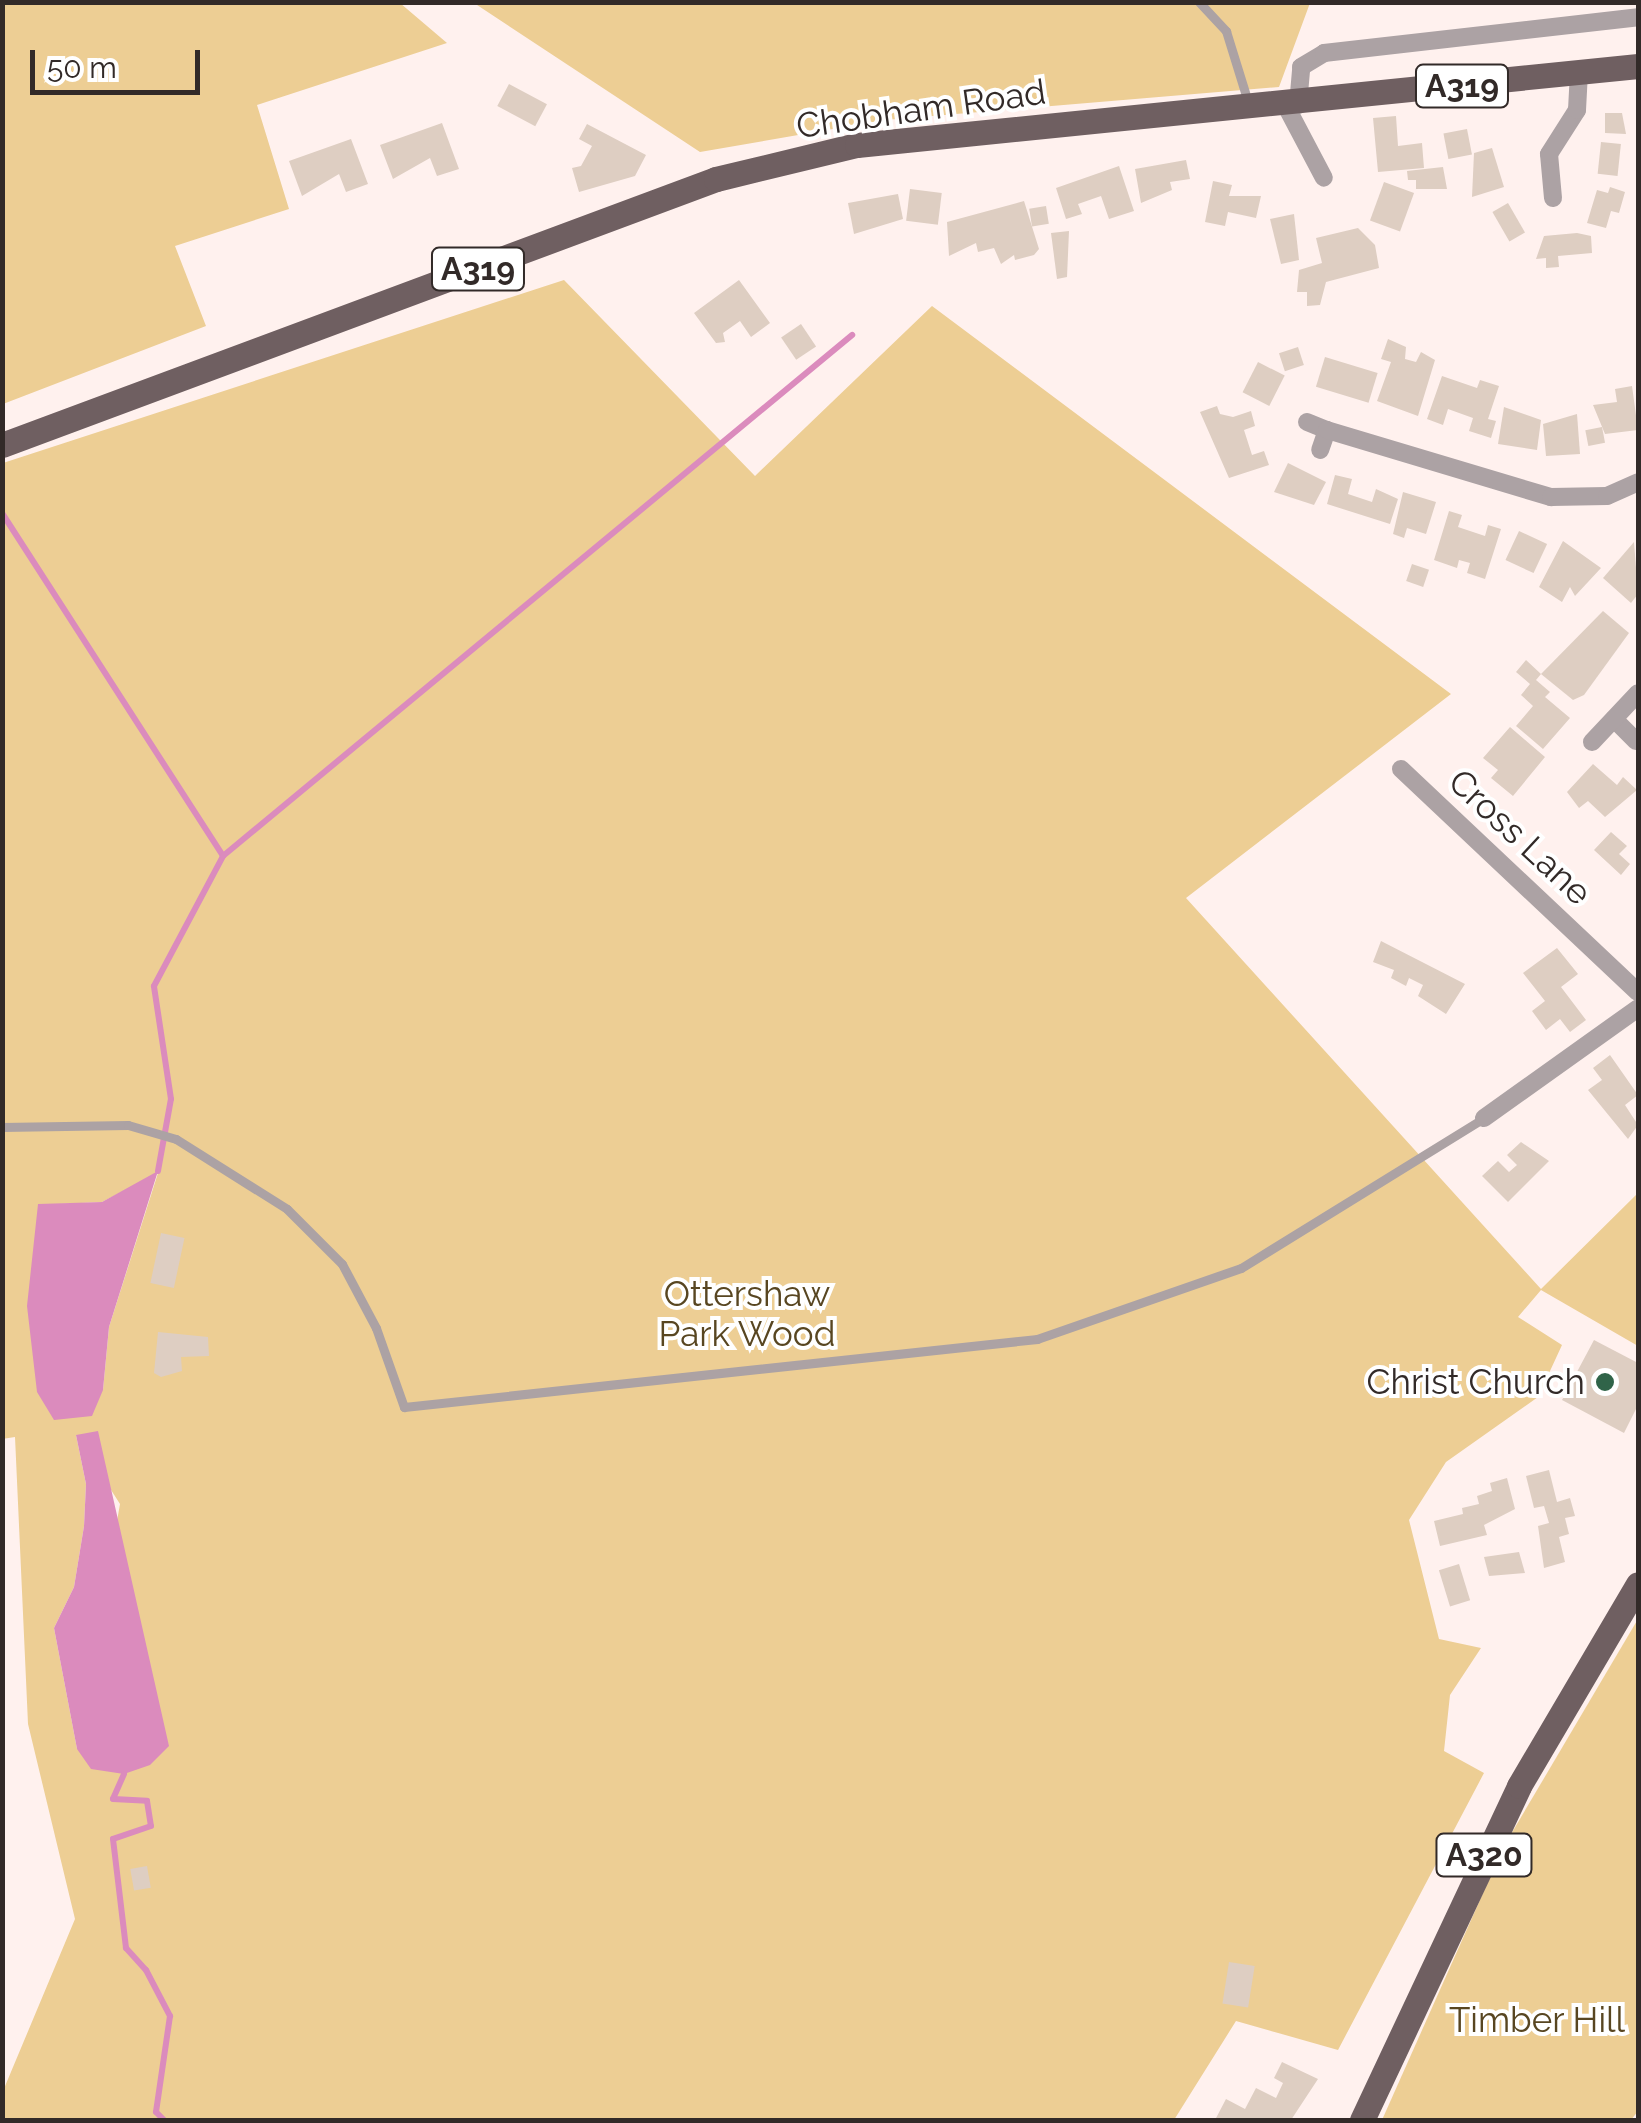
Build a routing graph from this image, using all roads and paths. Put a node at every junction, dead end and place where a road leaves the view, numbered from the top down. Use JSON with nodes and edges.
{"nodes":[{"id":1,"x":1198,"y":2,"type":"edge"},
{"id":2,"x":1638,"y":18,"type":"edge"},
{"id":3,"x":1638,"y":66,"type":"edge"},
{"id":4,"x":1578,"y":73,"type":"junction"},
{"id":5,"x":1292,"y":106,"type":"junction"},
{"id":6,"x":1250,"y":110,"type":"junction"},
{"id":7,"x":1324,"y":178,"type":"dead end"},
{"id":8,"x":1553,"y":198,"type":"dead end"},
{"id":9,"x":1308,"y":422,"type":"dead end"},
{"id":10,"x":1328,"y":430,"type":"junction"},
{"id":11,"x":2,"y":446,"type":"edge"},
{"id":12,"x":1320,"y":450,"type":"dead end"},
{"id":13,"x":1635,"y":491,"type":"edge"},
{"id":14,"x":1638,"y":692,"type":"edge"},
{"id":15,"x":1614,"y":719,"type":"junction"},
{"id":16,"x":1636,"y":740,"type":"edge"},
{"id":17,"x":1592,"y":742,"type":"dead end"},
{"id":18,"x":1401,"y":770,"type":"dead end"},
{"id":19,"x":1638,"y":992,"type":"edge"},
{"id":20,"x":1638,"y":1008,"type":"edge"},
{"id":21,"x":1484,"y":1118,"type":"joint"},
{"id":22,"x":2,"y":1127,"type":"edge"},
{"id":23,"x":1638,"y":1584,"type":"edge"},
{"id":24,"x":1362,"y":2120,"type":"edge"}],
"edges":[{"from":1,"to":6,"type":"lane"},
{"from":2,"to":5,"type":"street"},
{"from":3,"to":4,"type":"main road","name":"Chobham Road","number":"A319"},
{"from":4,"to":5,"type":"main road","name":"Chobham Road","number":"A319"},
{"from":4,"to":8,"type":"street"},
{"from":5,"to":6,"type":"main road","name":"Chobham Road","number":"A319"},
{"from":5,"to":7,"type":"street"},
{"from":6,"to":11,"type":"main road","name":"Chobham Road","number":"A319"},
{"from":9,"to":10,"type":"street"},
{"from":10,"to":12,"type":"street"},
{"from":10,"to":13,"type":"street"},
{"from":14,"to":15,"type":"street"},
{"from":15,"to":16,"type":"street"},
{"from":15,"to":17,"type":"street"},
{"from":18,"to":19,"type":"street","name":"Cross Lane"},
{"from":20,"to":21,"type":"street"},
{"from":21,"to":22,"type":"lane"},
{"from":23,"to":24,"type":"main road","number":"A320"}]}
